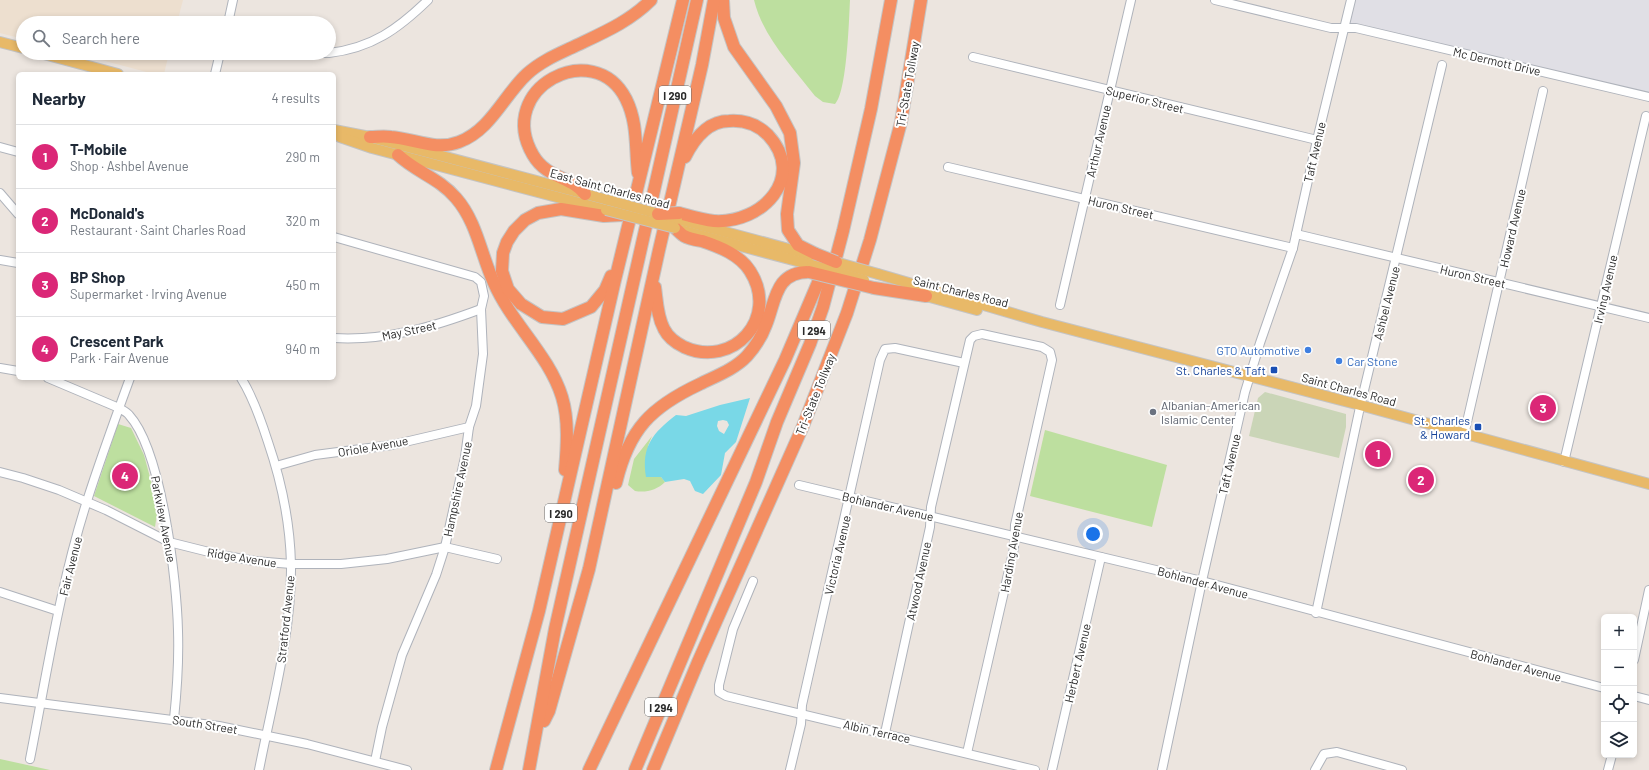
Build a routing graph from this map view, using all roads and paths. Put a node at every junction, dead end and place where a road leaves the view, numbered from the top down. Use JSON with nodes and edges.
{"nodes":[{"id":1,"x":233,"y":0,"type":"edge"},
{"id":2,"x":428,"y":0,"type":"edge"},
{"id":3,"x":652,"y":0,"type":"edge"},
{"id":4,"x":683,"y":0,"type":"edge"},
{"id":5,"x":697,"y":0,"type":"edge"},
{"id":6,"x":714,"y":0,"type":"edge"},
{"id":7,"x":723,"y":0,"type":"edge"},
{"id":8,"x":891,"y":0,"type":"edge"},
{"id":9,"x":922,"y":0,"type":"edge"},
{"id":10,"x":1131,"y":0,"type":"edge"},
{"id":11,"x":1215,"y":0,"type":"edge"},
{"id":12,"x":1351,"y":0,"type":"edge"},
{"id":13,"x":1238,"y":3,"type":"edge"},
{"id":14,"x":230,"y":16,"type":"edge"},
{"id":15,"x":1344,"y":27,"type":"junction"},
{"id":16,"x":0,"y":42,"type":"edge"},
{"id":17,"x":16,"y":46,"type":"edge"},
{"id":18,"x":336,"y":51,"type":"edge"},
{"id":19,"x":973,"y":57,"type":"dead end"},
{"id":20,"x":66,"y":60,"type":"edge"},
{"id":21,"x":218,"y":60,"type":"edge"},
{"id":22,"x":1442,"y":65,"type":"dead end"},
{"id":23,"x":111,"y":72,"type":"edge"},
{"id":24,"x":215,"y":72,"type":"edge"},
{"id":25,"x":1110,"y":90,"type":"junction"},
{"id":26,"x":1543,"y":91,"type":"dead end"},
{"id":27,"x":1649,"y":97,"type":"edge"},
{"id":28,"x":1646,"y":116,"type":"dead end"},
{"id":29,"x":336,"y":130,"type":"edge"},
{"id":30,"x":336,"y":136,"type":"edge"},
{"id":31,"x":370,"y":137,"type":"junction"},
{"id":32,"x":1317,"y":140,"type":"junction"},
{"id":33,"x":0,"y":147,"type":"edge"},
{"id":34,"x":0,"y":151,"type":"edge"},
{"id":35,"x":15,"y":151,"type":"edge"},
{"id":36,"x":398,"y":155,"type":"junction"},
{"id":37,"x":948,"y":167,"type":"dead end"},
{"id":38,"x":639,"y":180,"type":"junction"},
{"id":39,"x":674,"y":186,"type":"junction"},
{"id":40,"x":0,"y":193,"type":"edge"},
{"id":41,"x":585,"y":194,"type":"junction"},
{"id":42,"x":1085,"y":198,"type":"junction"},
{"id":43,"x":606,"y":209,"type":"junction"},
{"id":44,"x":16,"y":212,"type":"edge"},
{"id":45,"x":658,"y":214,"type":"joint"},
{"id":46,"x":624,"y":215,"type":"joint"},
{"id":47,"x":677,"y":220,"type":"junction"},
{"id":48,"x":843,"y":231,"type":"junction"},
{"id":49,"x":1296,"y":234,"type":"junction"},
{"id":50,"x":336,"y":238,"type":"edge"},
{"id":51,"x":1293,"y":248,"type":"junction"},
{"id":52,"x":621,"y":255,"type":"junction"},
{"id":53,"x":1397,"y":258,"type":"junction"},
{"id":54,"x":0,"y":260,"type":"edge"},
{"id":55,"x":813,"y":262,"type":"junction"},
{"id":56,"x":836,"y":262,"type":"joint"},
{"id":57,"x":16,"y":263,"type":"edge"},
{"id":58,"x":653,"y":278,"type":"junction"},
{"id":59,"x":876,"y":282,"type":"junction"},
{"id":60,"x":1500,"y":282,"type":"junction"},
{"id":61,"x":926,"y":296,"type":"joint"},
{"id":62,"x":1060,"y":305,"type":"dead end"},
{"id":63,"x":1601,"y":307,"type":"junction"},
{"id":64,"x":481,"y":309,"type":"junction"},
{"id":65,"x":1649,"y":318,"type":"edge"},
{"id":66,"x":1042,"y":322,"type":"junction"},
{"id":67,"x":974,"y":336,"type":"joint"},
{"id":68,"x":336,"y":338,"type":"edge"},
{"id":69,"x":964,"y":363,"type":"junction"},
{"id":70,"x":0,"y":368,"type":"edge"},
{"id":71,"x":16,"y":371,"type":"edge"},
{"id":72,"x":1250,"y":376,"type":"junction"},
{"id":73,"x":53,"y":380,"type":"edge"},
{"id":74,"x":129,"y":380,"type":"edge"},
{"id":75,"x":242,"y":380,"type":"edge"},
{"id":76,"x":1360,"y":405,"type":"junction"},
{"id":77,"x":119,"y":408,"type":"junction"},
{"id":78,"x":469,"y":427,"type":"junction"},
{"id":79,"x":1464,"y":435,"type":"junction"},
{"id":80,"x":1564,"y":462,"type":"junction"},
{"id":81,"x":276,"y":466,"type":"junction"},
{"id":82,"x":0,"y":472,"type":"edge"},
{"id":83,"x":1649,"y":484,"type":"edge"},
{"id":84,"x":799,"y":486,"type":"dead end"},
{"id":85,"x":849,"y":497,"type":"junction"},
{"id":86,"x":86,"y":502,"type":"junction"},
{"id":87,"x":931,"y":517,"type":"junction"},
{"id":88,"x":558,"y":529,"type":"junction"},
{"id":89,"x":1015,"y":537,"type":"junction"},
{"id":90,"x":169,"y":542,"type":"junction"},
{"id":91,"x":445,"y":547,"type":"junction"},
{"id":92,"x":1101,"y":557,"type":"junction"},
{"id":93,"x":497,"y":559,"type":"dead end"},
{"id":94,"x":291,"y":564,"type":"junction"},
{"id":95,"x":589,"y":569,"type":"junction"},
{"id":96,"x":753,"y":581,"type":"dead end"},
{"id":97,"x":1202,"y":581,"type":"junction"},
{"id":98,"x":1649,"y":590,"type":"edge"},
{"id":99,"x":0,"y":592,"type":"edge"},
{"id":100,"x":58,"y":611,"type":"junction"},
{"id":101,"x":1316,"y":613,"type":"junction"},
{"id":102,"x":1636,"y":650,"type":"edge"},
{"id":103,"x":1601,"y":687,"type":"edge"},
{"id":104,"x":1637,"y":697,"type":"edge"},
{"id":105,"x":0,"y":698,"type":"edge"},
{"id":106,"x":1649,"y":700,"type":"edge"},
{"id":107,"x":41,"y":703,"type":"junction"},
{"id":108,"x":803,"y":714,"type":"junction"},
{"id":109,"x":174,"y":719,"type":"junction"},
{"id":110,"x":885,"y":733,"type":"junction"},
{"id":111,"x":265,"y":735,"type":"junction"},
{"id":112,"x":535,"y":740,"type":"junction"},
{"id":113,"x":967,"y":753,"type":"junction"},
{"id":114,"x":1611,"y":758,"type":"edge"},
{"id":115,"x":30,"y":759,"type":"dead end"},
{"id":116,"x":375,"y":761,"type":"junction"},
{"id":117,"x":259,"y":770,"type":"edge"},
{"id":118,"x":407,"y":770,"type":"edge"},
{"id":119,"x":496,"y":770,"type":"edge"},
{"id":120,"x":529,"y":770,"type":"edge"},
{"id":121,"x":589,"y":770,"type":"edge"},
{"id":122,"x":635,"y":770,"type":"edge"},
{"id":123,"x":653,"y":770,"type":"edge"},
{"id":124,"x":790,"y":770,"type":"edge"},
{"id":125,"x":1035,"y":770,"type":"edge"},
{"id":126,"x":1052,"y":770,"type":"edge"},
{"id":127,"x":1162,"y":770,"type":"edge"},
{"id":128,"x":1315,"y":770,"type":"edge"},
{"id":129,"x":1402,"y":770,"type":"edge"},
{"id":130,"x":1608,"y":770,"type":"edge"}],
"edges":[{"from":1,"to":14,"type":"street"},
{"from":2,"to":18,"type":"street"},
{"from":3,"to":31,"type":"highway"},
{"from":4,"to":38,"type":"highway","number":"I 290"},
{"from":5,"to":112,"type":"highway","number":"I 290"},
{"from":6,"to":39,"type":"highway"},
{"from":7,"to":55,"type":"highway"},
{"from":8,"to":48,"type":"highway","name":"Tri-State Tollway","number":"I 294"},
{"from":9,"to":123,"type":"highway","name":"Tri-State Tollway","number":"I 294"},
{"from":10,"to":25,"type":"street","name":"Arthur Avenue"},
{"from":11,"to":13,"type":"street","name":"Mc Dermott Drive"},
{"from":12,"to":15,"type":"street","name":"Taft Avenue"},
{"from":13,"to":15,"type":"street","name":"Mc Dermott Drive"},
{"from":15,"to":27,"type":"street","name":"Mc Dermott Drive"},
{"from":15,"to":32,"type":"street","name":"Taft Avenue"},
{"from":16,"to":17,"type":"main road"},
{"from":19,"to":25,"type":"street","name":"Superior Street"},
{"from":20,"to":23,"type":"main road"},
{"from":21,"to":24,"type":"street"},
{"from":22,"to":53,"type":"street","name":"Ashbel Avenue"},
{"from":25,"to":32,"type":"street","name":"Superior Street"},
{"from":25,"to":42,"type":"street","name":"Arthur Avenue"},
{"from":26,"to":60,"type":"street","name":"Howard Avenue"},
{"from":28,"to":63,"type":"street","name":"Irving Avenue"},
{"from":29,"to":31,"type":"main road","name":"East Saint Charles Road"},
{"from":30,"to":36,"type":"main road","name":"East Saint Charles Road"},
{"from":31,"to":41,"type":"main road","name":"East Saint Charles Road"},
{"from":32,"to":49,"type":"street","name":"Taft Avenue"},
{"from":33,"to":35,"type":"street"},
{"from":34,"to":35,"type":"street"},
{"from":36,"to":43,"type":"main road","name":"East Saint Charles Road"},
{"from":36,"to":88,"type":"highway"},
{"from":37,"to":42,"type":"street","name":"Huron Street"},
{"from":38,"to":41,"type":"highway"},
{"from":38,"to":52,"type":"highway","number":"I 290"},
{"from":39,"to":47,"type":"highway"},
{"from":39,"to":58,"type":"highway"},
{"from":40,"to":44,"type":"street"},
{"from":41,"to":43,"type":"main road","name":"East Saint Charles Road"},
{"from":42,"to":51,"type":"street","name":"Huron Street"},
{"from":42,"to":62,"type":"street","name":"Arthur Avenue"},
{"from":43,"to":45,"type":"main road","name":"East Saint Charles Road","bridge":true},
{"from":43,"to":46,"type":"highway"},
{"from":43,"to":52,"type":"highway"},
{"from":45,"to":47,"type":"highway","bridge":true},
{"from":46,"to":47,"type":"main road","name":"East Saint Charles Road","bridge":true},
{"from":47,"to":55,"type":"main road","name":"East Saint Charles Road"},
{"from":47,"to":58,"type":"highway"},
{"from":48,"to":121,"type":"highway"},
{"from":48,"to":122,"type":"highway","name":"Tri-State Tollway","number":"I 294"},
{"from":49,"to":51,"type":"street","name":"Taft Avenue"},
{"from":49,"to":53,"type":"street","name":"Huron Street"},
{"from":50,"to":64,"type":"street","name":"Hampshire Avenue"},
{"from":51,"to":72,"type":"street","name":"Taft Avenue"},
{"from":52,"to":88,"type":"highway","number":"I 290"},
{"from":53,"to":60,"type":"street","name":"Huron Street"},
{"from":53,"to":76,"type":"street","name":"Ashbel Avenue"},
{"from":54,"to":57,"type":"street"},
{"from":55,"to":56,"type":"highway","bridge":true},
{"from":55,"to":59,"type":"highway","bridge":true},
{"from":55,"to":95,"type":"highway"},
{"from":56,"to":59,"type":"main road","bridge":true},
{"from":58,"to":95,"type":"highway"},
{"from":59,"to":61,"type":"highway"},
{"from":59,"to":66,"type":"main road","name":"Saint Charles Road"},
{"from":60,"to":63,"type":"street","name":"Huron Street"},
{"from":60,"to":79,"type":"street","name":"Howard Avenue"},
{"from":61,"to":66,"type":"main road","name":"Saint Charles Road"},
{"from":63,"to":65,"type":"street","name":"Huron Street"},
{"from":63,"to":80,"type":"street","name":"Irving Avenue"},
{"from":64,"to":68,"type":"street","name":"May Street"},
{"from":64,"to":78,"type":"street","name":"Hampshire Avenue"},
{"from":66,"to":72,"type":"main road","name":"Saint Charles Road"},
{"from":67,"to":69,"type":"street","name":"Atwood Avenue"},
{"from":67,"to":89,"type":"street","name":"Harding Avenue"},
{"from":69,"to":85,"type":"street","name":"Victoria Avenue"},
{"from":69,"to":87,"type":"street","name":"Atwood Avenue"},
{"from":70,"to":71,"type":"street"},
{"from":72,"to":76,"type":"main road","name":"Saint Charles Road"},
{"from":72,"to":97,"type":"street","name":"Taft Avenue"},
{"from":73,"to":77,"type":"street","name":"Parkview Avenue"},
{"from":74,"to":77,"type":"street","name":"Fair Avenue"},
{"from":75,"to":81,"type":"street","name":"Stratford Avenue"},
{"from":76,"to":79,"type":"main road","name":"Saint Charles Road"},
{"from":76,"to":101,"type":"street","name":"Ashbel Avenue"},
{"from":77,"to":86,"type":"street","name":"Fair Avenue"},
{"from":77,"to":90,"type":"street","name":"Parkview Avenue"},
{"from":78,"to":81,"type":"street","name":"Oriole Avenue"},
{"from":78,"to":91,"type":"street","name":"Hampshire Avenue"},
{"from":79,"to":80,"type":"main road","name":"Saint Charles Road"},
{"from":80,"to":83,"type":"main road","name":"Saint Charles Road"},
{"from":81,"to":94,"type":"street","name":"Stratford Avenue"},
{"from":82,"to":86,"type":"street","name":"Ridge Avenue"},
{"from":84,"to":85,"type":"street","name":"Bohlander Avenue"},
{"from":85,"to":87,"type":"street","name":"Bohlander Avenue"},
{"from":85,"to":108,"type":"street","name":"Victoria Avenue"},
{"from":86,"to":90,"type":"street","name":"Ridge Avenue"},
{"from":86,"to":100,"type":"street","name":"Fair Avenue"},
{"from":87,"to":89,"type":"street","name":"Bohlander Avenue"},
{"from":87,"to":110,"type":"street","name":"Atwood Avenue"},
{"from":88,"to":119,"type":"highway","number":"I 290"},
{"from":89,"to":92,"type":"street","name":"Bohlander Avenue"},
{"from":89,"to":113,"type":"street","name":"Harding Avenue"},
{"from":90,"to":94,"type":"street","name":"Ridge Avenue"},
{"from":90,"to":109,"type":"street","name":"Parkview Avenue"},
{"from":91,"to":93,"type":"street","name":"Ridge Avenue"},
{"from":91,"to":94,"type":"street","name":"Ridge Avenue"},
{"from":91,"to":116,"type":"street","name":"Hampshire Avenue"},
{"from":92,"to":97,"type":"street","name":"Bohlander Avenue"},
{"from":92,"to":126,"type":"street","name":"Herbert Avenue"},
{"from":94,"to":111,"type":"street","name":"Stratford Avenue"},
{"from":95,"to":112,"type":"highway"},
{"from":96,"to":108,"type":"street","name":"Albin Terrace"},
{"from":97,"to":101,"type":"street","name":"Bohlander Avenue"},
{"from":97,"to":127,"type":"street","name":"Taft Avenue"},
{"from":98,"to":102,"type":"street"},
{"from":99,"to":100,"type":"street"},
{"from":100,"to":107,"type":"street","name":"Fair Avenue"},
{"from":101,"to":103,"type":"street","name":"Bohlander Avenue"},
{"from":104,"to":106,"type":"street"},
{"from":105,"to":107,"type":"street","name":"South Street"},
{"from":107,"to":109,"type":"street","name":"South Street"},
{"from":107,"to":115,"type":"street","name":"Fair Avenue"},
{"from":108,"to":110,"type":"street","name":"Albin Terrace"},
{"from":108,"to":124,"type":"street","name":"Victoria Avenue"},
{"from":109,"to":111,"type":"street","name":"South Street"},
{"from":110,"to":113,"type":"street","name":"Albin Terrace"},
{"from":111,"to":116,"type":"street","name":"South Street"},
{"from":111,"to":117,"type":"street","name":"Stratford Avenue"},
{"from":112,"to":120,"type":"highway","number":"I 290"},
{"from":113,"to":125,"type":"street","name":"Albin Terrace"},
{"from":114,"to":130,"type":"street"},
{"from":116,"to":118,"type":"street","name":"South Street"},
{"from":128,"to":129,"type":"street"}]}
